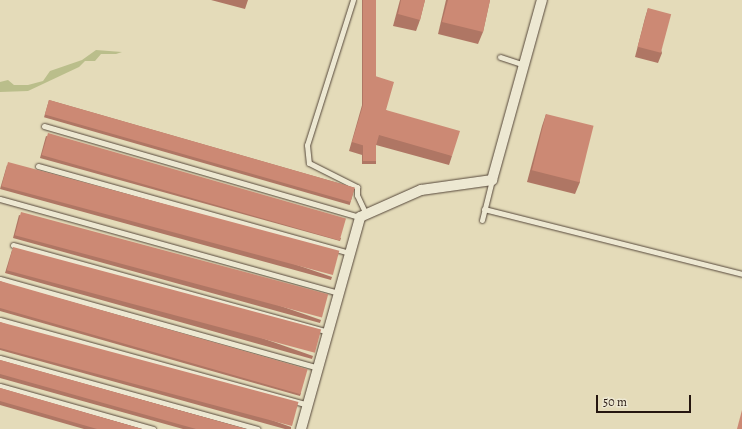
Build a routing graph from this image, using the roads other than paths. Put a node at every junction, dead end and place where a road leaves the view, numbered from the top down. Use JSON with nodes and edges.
{"nodes":[{"id":1,"x":353,"y":0,"type":"edge"},
{"id":2,"x":542,"y":0,"type":"edge"},
{"id":3,"x":500,"y":57,"type":"dead end"},
{"id":4,"x":525,"y":65,"type":"junction"},
{"id":5,"x":44,"y":126,"type":"dead end"},
{"id":6,"x":38,"y":166,"type":"dead end"},
{"id":7,"x":492,"y":180,"type":"junction"},
{"id":8,"x":0,"y":199,"type":"edge"},
{"id":9,"x":484,"y":209,"type":"junction"},
{"id":10,"x":363,"y":216,"type":"junction"},
{"id":11,"x":482,"y":220,"type":"dead end"},
{"id":12,"x":13,"y":245,"type":"dead end"},
{"id":13,"x":350,"y":252,"type":"junction"},
{"id":14,"x":742,"y":274,"type":"edge"},
{"id":15,"x":0,"y":279,"type":"edge"},
{"id":16,"x":339,"y":293,"type":"junction"},
{"id":17,"x":0,"y":320,"type":"edge"},
{"id":18,"x":328,"y":332,"type":"junction"},
{"id":19,"x":0,"y":358,"type":"edge"},
{"id":20,"x":318,"y":368,"type":"junction"},
{"id":21,"x":0,"y":386,"type":"edge"},
{"id":22,"x":308,"y":405,"type":"junction"},
{"id":23,"x":153,"y":429,"type":"edge"},
{"id":24,"x":257,"y":429,"type":"edge"},
{"id":25,"x":301,"y":429,"type":"edge"}],
"edges":[{"from":1,"to":10,"type":"lane"},
{"from":2,"to":4,"type":"street"},
{"from":3,"to":4,"type":"lane"},
{"from":4,"to":7,"type":"street"},
{"from":5,"to":10,"type":"lane"},
{"from":6,"to":13,"type":"lane"},
{"from":7,"to":9,"type":"lane"},
{"from":7,"to":10,"type":"street"},
{"from":8,"to":16,"type":"lane"},
{"from":9,"to":11,"type":"lane"},
{"from":9,"to":14,"type":"lane"},
{"from":10,"to":13,"type":"street"},
{"from":12,"to":18,"type":"lane"},
{"from":13,"to":16,"type":"street"},
{"from":15,"to":20,"type":"lane"},
{"from":16,"to":18,"type":"street"},
{"from":17,"to":22,"type":"lane"},
{"from":18,"to":20,"type":"street"},
{"from":19,"to":24,"type":"lane"},
{"from":20,"to":22,"type":"street"},
{"from":21,"to":23,"type":"lane"},
{"from":22,"to":25,"type":"street"}]}
